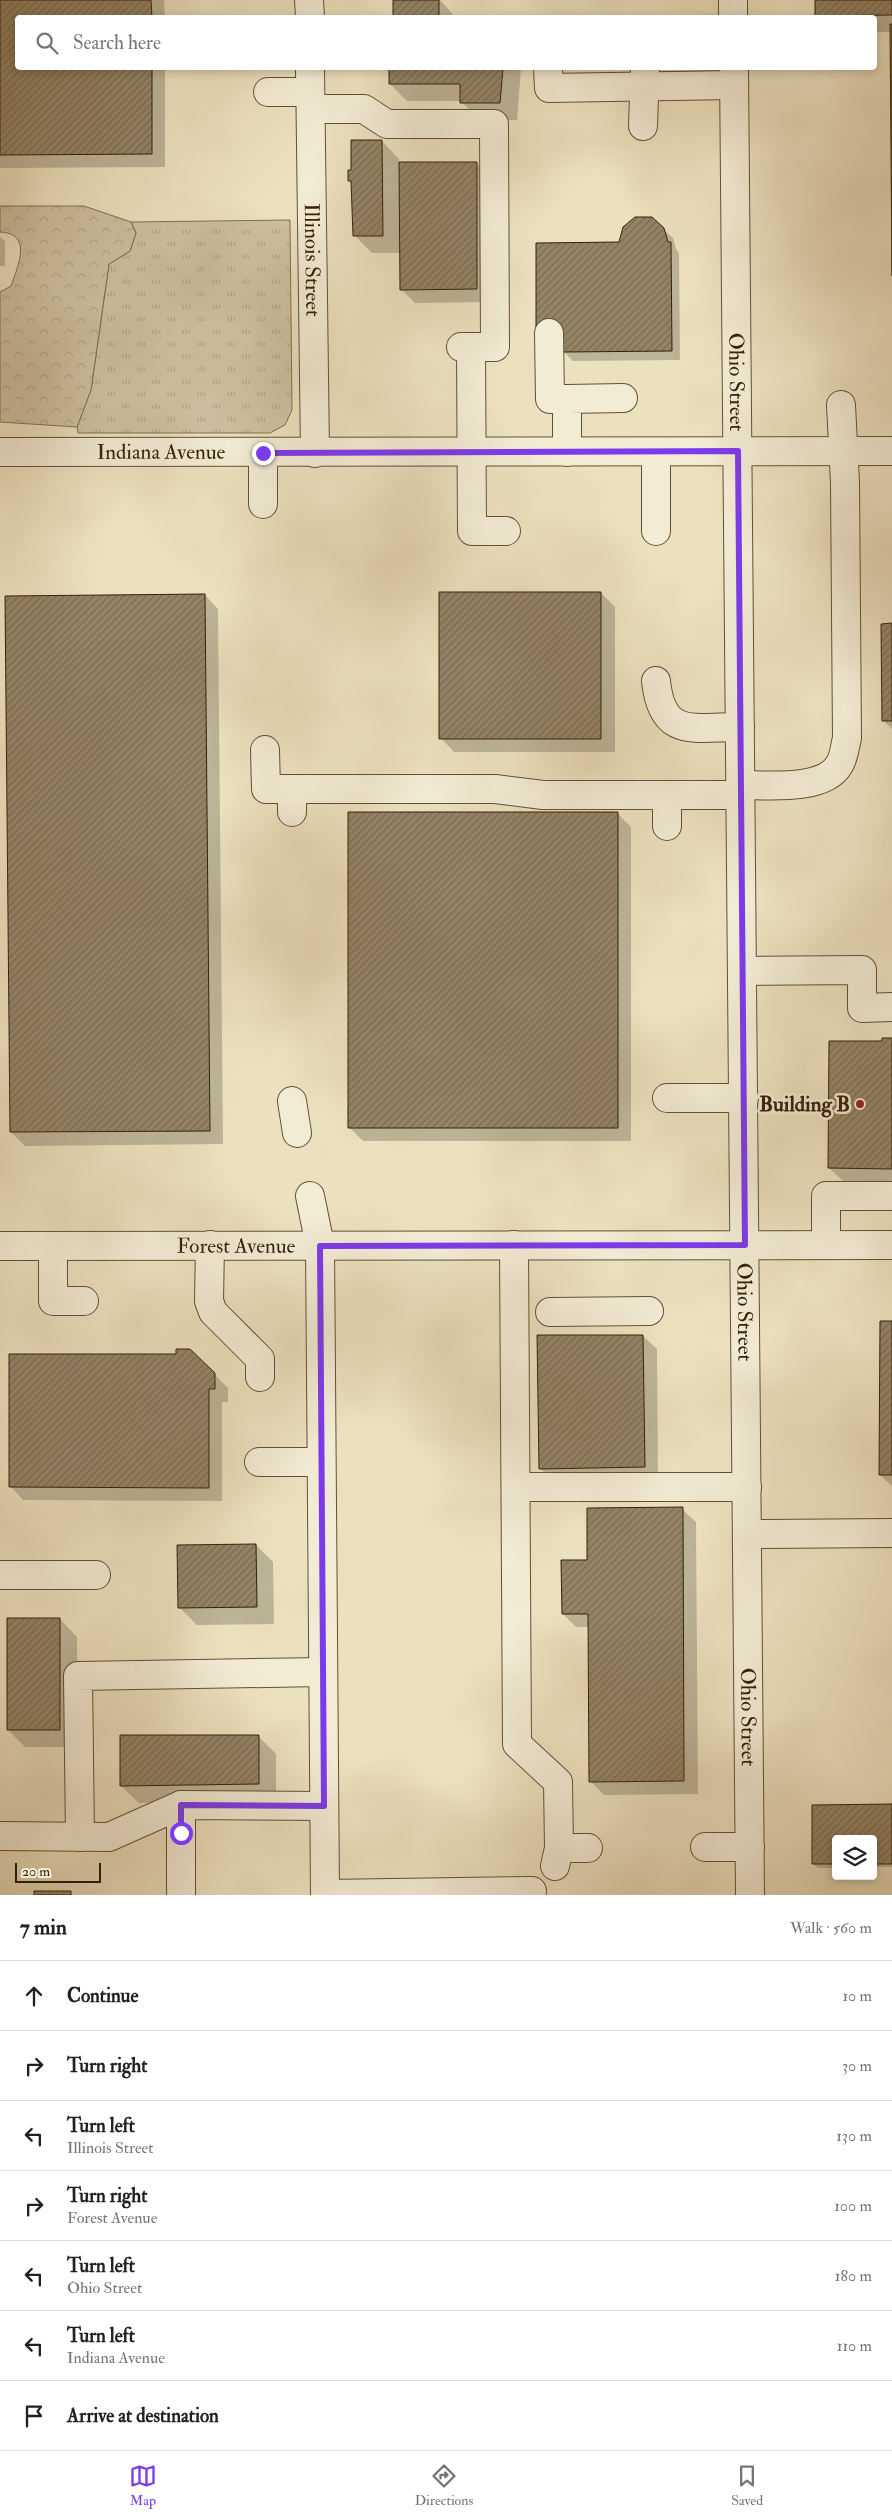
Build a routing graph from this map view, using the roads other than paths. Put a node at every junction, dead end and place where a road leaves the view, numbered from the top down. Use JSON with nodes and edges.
{"nodes":[{"id":1,"x":309,"y":0,"type":"edge"},
{"id":2,"x":733,"y":0,"type":"edge"},
{"id":3,"x":310,"y":15,"type":"edge"},
{"id":4,"x":733,"y":15,"type":"edge"},
{"id":5,"x":734,"y":76,"type":"edge"},
{"id":6,"x":645,"y":77,"type":"edge"},
{"id":7,"x":558,"y":88,"type":"edge"},
{"id":8,"x":310,"y":90,"type":"edge"},
{"id":9,"x":268,"y":92,"type":"dead end"},
{"id":10,"x":644,"y":126,"type":"dead end"},
{"id":11,"x":549,"y":333,"type":"dead end"},
{"id":12,"x":567,"y":398,"type":"junction"},
{"id":13,"x":623,"y":398,"type":"dead end"},
{"id":14,"x":842,"y":405,"type":"dead end"},
{"id":15,"x":738,"y":451,"type":"junction"},
{"id":16,"x":842,"y":451,"type":"junction"},
{"id":17,"x":892,"y":451,"type":"edge"},
{"id":18,"x":0,"y":452,"type":"edge"},
{"id":19,"x":472,"y":452,"type":"junction"},
{"id":20,"x":567,"y":452,"type":"junction"},
{"id":21,"x":656,"y":452,"type":"junction"},
{"id":22,"x":263,"y":453,"type":"junction"},
{"id":23,"x":315,"y":453,"type":"junction"},
{"id":24,"x":263,"y":504,"type":"dead end"},
{"id":25,"x":506,"y":531,"type":"dead end"},
{"id":26,"x":656,"y":531,"type":"dead end"},
{"id":27,"x":656,"y":680,"type":"dead end"},
{"id":28,"x":740,"y":728,"type":"junction"},
{"id":29,"x":266,"y":750,"type":"dead end"},
{"id":30,"x":741,"y":790,"type":"junction"},
{"id":31,"x":667,"y":795,"type":"junction"},
{"id":32,"x":667,"y":826,"type":"dead end"},
{"id":33,"x":743,"y":971,"type":"junction"},
{"id":34,"x":892,"y":1007,"type":"edge"},
{"id":35,"x":667,"y":1098,"type":"dead end"},
{"id":36,"x":744,"y":1098,"type":"junction"},
{"id":37,"x":292,"y":1101,"type":"dead end"},
{"id":38,"x":297,"y":1133,"type":"dead end"},
{"id":39,"x":310,"y":1196,"type":"dead end"},
{"id":40,"x":892,"y":1196,"type":"edge"},
{"id":41,"x":745,"y":1245,"type":"junction"},
{"id":42,"x":826,"y":1245,"type":"junction"},
{"id":43,"x":892,"y":1245,"type":"edge"},
{"id":44,"x":0,"y":1246,"type":"edge"},
{"id":45,"x":53,"y":1246,"type":"junction"},
{"id":46,"x":210,"y":1246,"type":"junction"},
{"id":47,"x":320,"y":1246,"type":"junction"},
{"id":48,"x":514,"y":1246,"type":"junction"},
{"id":49,"x":84,"y":1301,"type":"dead end"},
{"id":50,"x":649,"y":1311,"type":"dead end"},
{"id":51,"x":550,"y":1312,"type":"dead end"},
{"id":52,"x":260,"y":1377,"type":"dead end"},
{"id":53,"x":259,"y":1462,"type":"dead end"},
{"id":54,"x":321,"y":1462,"type":"junction"},
{"id":55,"x":516,"y":1487,"type":"junction"},
{"id":56,"x":747,"y":1487,"type":"junction"},
{"id":57,"x":892,"y":1533,"type":"edge"},
{"id":58,"x":747,"y":1534,"type":"junction"},
{"id":59,"x":0,"y":1575,"type":"edge"},
{"id":60,"x":96,"y":1575,"type":"dead end"},
{"id":61,"x":323,"y":1672,"type":"junction"},
{"id":62,"x":181,"y":1805,"type":"junction"},
{"id":63,"x":324,"y":1806,"type":"junction"},
{"id":64,"x":80,"y":1837,"type":"junction"},
{"id":65,"x":1,"y":1838,"type":"edge"},
{"id":66,"x":705,"y":1847,"type":"dead end"},
{"id":67,"x":750,"y":1847,"type":"junction"},
{"id":68,"x":588,"y":1848,"type":"dead end"},
{"id":69,"x":532,"y":1891,"type":"dead end"},
{"id":70,"x":325,"y":1894,"type":"edge"},
{"id":71,"x":180,"y":1895,"type":"edge"},
{"id":72,"x":750,"y":1895,"type":"edge"}],
"edges":[{"from":1,"to":3,"type":"street"},
{"from":2,"to":4,"type":"street"},
{"from":5,"to":6,"type":"street"},
{"from":5,"to":15,"type":"street","name":"Ohio Street"},
{"from":6,"to":7,"type":"street"},
{"from":6,"to":10,"type":"street"},
{"from":8,"to":9,"type":"street"},
{"from":8,"to":19,"type":"street"},
{"from":8,"to":23,"type":"street","name":"Illinois Street"},
{"from":11,"to":12,"type":"street"},
{"from":12,"to":13,"type":"street"},
{"from":12,"to":20,"type":"street"},
{"from":14,"to":16,"type":"street"},
{"from":15,"to":16,"type":"street","name":"Indiana Avenue"},
{"from":15,"to":21,"type":"street","name":"Indiana Avenue"},
{"from":15,"to":28,"type":"street","name":"Ohio Street"},
{"from":16,"to":17,"type":"street","name":"Indiana Avenue"},
{"from":16,"to":30,"type":"street"},
{"from":18,"to":22,"type":"street","name":"Indiana Avenue"},
{"from":19,"to":20,"type":"street","name":"Indiana Avenue"},
{"from":19,"to":23,"type":"street","name":"Indiana Avenue"},
{"from":19,"to":25,"type":"street"},
{"from":20,"to":21,"type":"street","name":"Indiana Avenue"},
{"from":21,"to":26,"type":"street"},
{"from":22,"to":23,"type":"street","name":"Indiana Avenue"},
{"from":22,"to":24,"type":"street"},
{"from":27,"to":28,"type":"street"},
{"from":28,"to":30,"type":"street","name":"Ohio Street"},
{"from":29,"to":31,"type":"street"},
{"from":30,"to":31,"type":"street"},
{"from":30,"to":33,"type":"street","name":"Ohio Street"},
{"from":31,"to":32,"type":"street"},
{"from":33,"to":34,"type":"street"},
{"from":33,"to":36,"type":"street","name":"Ohio Street"},
{"from":35,"to":36,"type":"street"},
{"from":36,"to":41,"type":"street","name":"Ohio Street"},
{"from":37,"to":38,"type":"street"},
{"from":39,"to":47,"type":"street"},
{"from":40,"to":42,"type":"street"},
{"from":41,"to":42,"type":"street","name":"Forest Avenue"},
{"from":41,"to":48,"type":"street","name":"Forest Avenue"},
{"from":41,"to":56,"type":"street","name":"Ohio Street"},
{"from":42,"to":43,"type":"street","name":"Forest Avenue"},
{"from":44,"to":45,"type":"street","name":"Forest Avenue"},
{"from":45,"to":46,"type":"street","name":"Forest Avenue"},
{"from":45,"to":49,"type":"street"},
{"from":46,"to":47,"type":"street","name":"Forest Avenue"},
{"from":46,"to":52,"type":"street"},
{"from":47,"to":48,"type":"street","name":"Forest Avenue"},
{"from":47,"to":54,"type":"street"},
{"from":48,"to":55,"type":"street"},
{"from":50,"to":51,"type":"street"},
{"from":53,"to":54,"type":"street"},
{"from":54,"to":61,"type":"street"},
{"from":55,"to":56,"type":"street"},
{"from":55,"to":68,"type":"street"},
{"from":56,"to":58,"type":"street","name":"Ohio Street"},
{"from":57,"to":58,"type":"street"},
{"from":58,"to":67,"type":"street","name":"Ohio Street"},
{"from":59,"to":60,"type":"street"},
{"from":61,"to":63,"type":"street"},
{"from":61,"to":64,"type":"street"},
{"from":62,"to":63,"type":"street"},
{"from":62,"to":64,"type":"street"},
{"from":62,"to":71,"type":"street"},
{"from":63,"to":70,"type":"street"},
{"from":64,"to":65,"type":"street"},
{"from":66,"to":67,"type":"street"},
{"from":67,"to":72,"type":"street","name":"Ohio Street"},
{"from":69,"to":70,"type":"street"}]}
